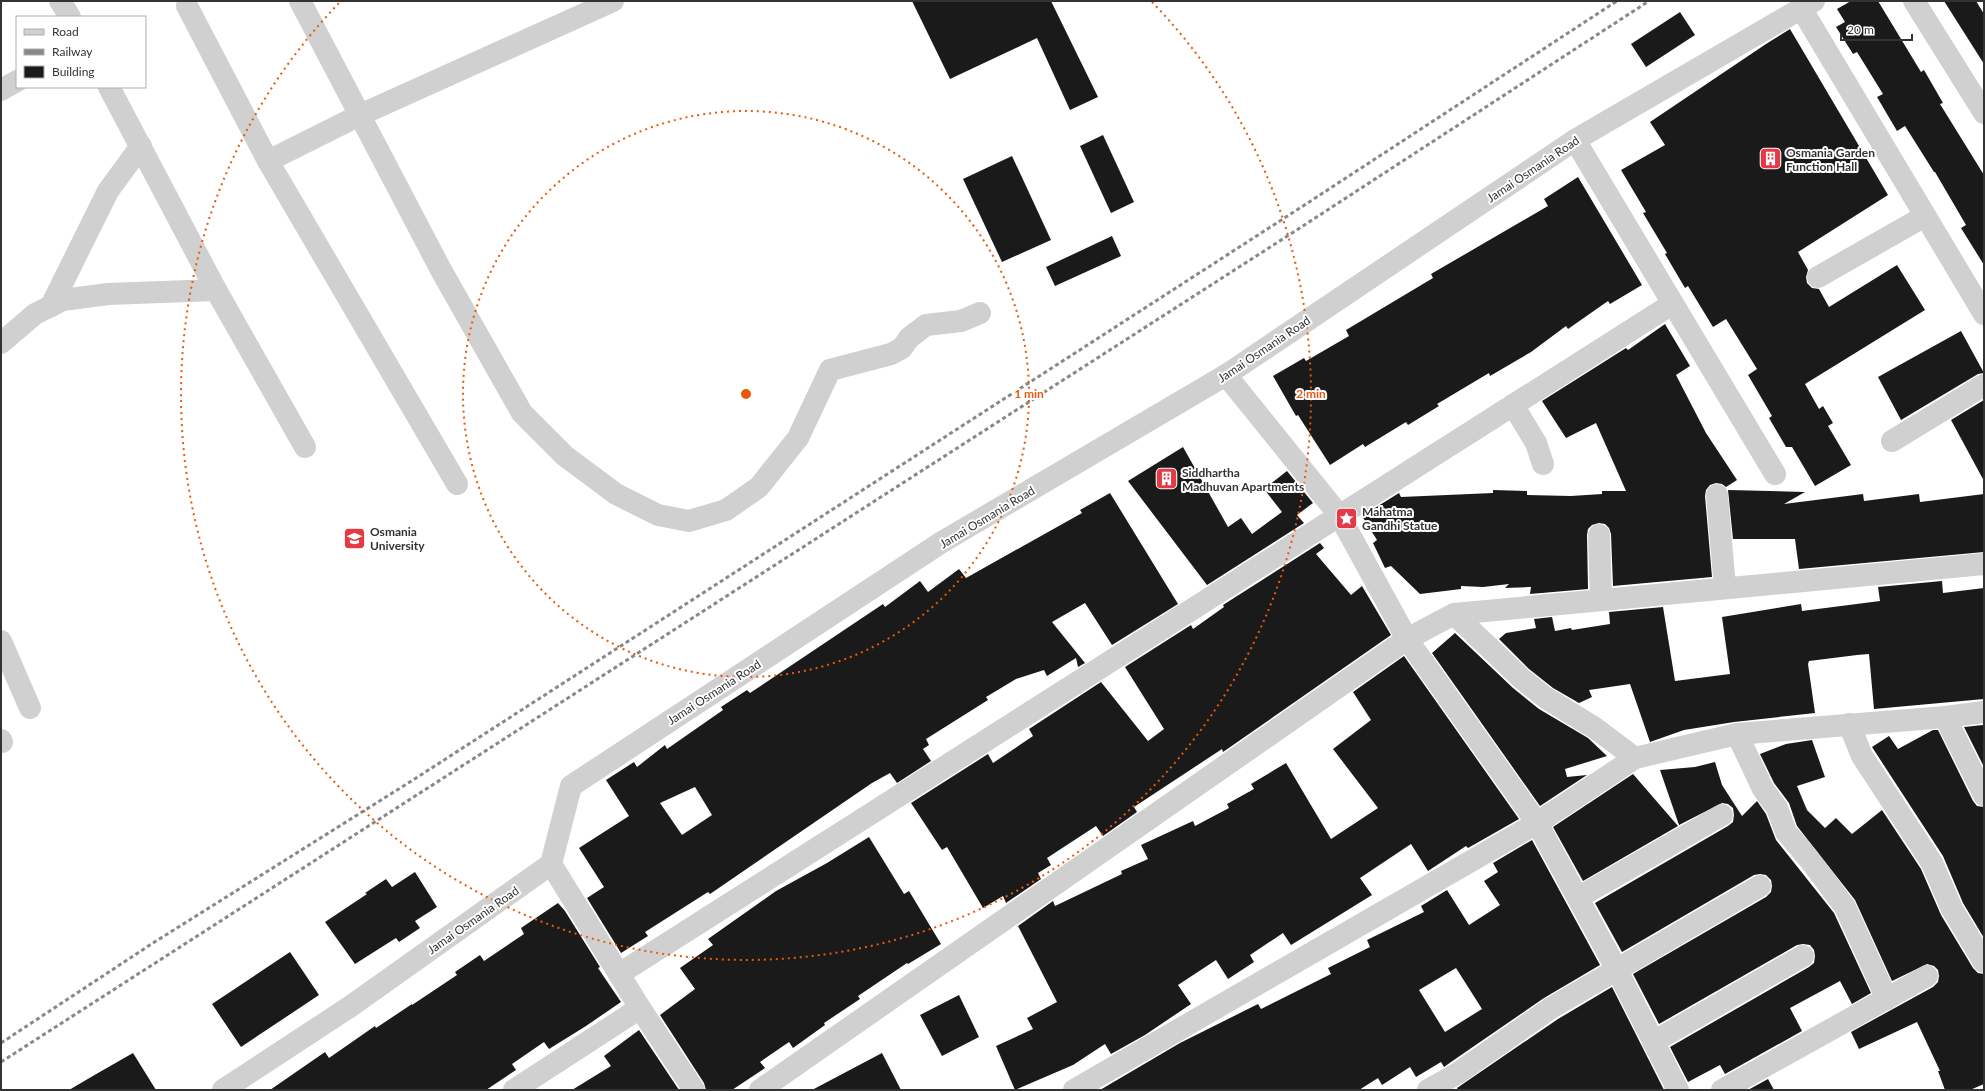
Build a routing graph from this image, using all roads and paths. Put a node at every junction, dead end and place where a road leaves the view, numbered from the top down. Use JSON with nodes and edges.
{"nodes":[{"id":1,"x":60,"y":1,"type":"edge"},
{"id":2,"x":300,"y":1,"type":"edge"},
{"id":3,"x":613,"y":1,"type":"edge"},
{"id":4,"x":1914,"y":1,"type":"edge"},
{"id":5,"x":1807,"y":5,"type":"edge"},
{"id":6,"x":187,"y":6,"type":"dead end"},
{"id":7,"x":69,"y":16,"type":"edge"},
{"id":8,"x":16,"y":82,"type":"edge"},
{"id":9,"x":1976,"y":82,"type":"edge"},
{"id":10,"x":110,"y":88,"type":"edge"},
{"id":11,"x":1,"y":90,"type":"edge"},
{"id":12,"x":1984,"y":113,"type":"edge"},
{"id":13,"x":360,"y":115,"type":"junction"},
{"id":14,"x":1575,"y":140,"type":"junction"},
{"id":15,"x":141,"y":146,"type":"junction"},
{"id":16,"x":268,"y":161,"type":"junction"},
{"id":17,"x":1925,"y":216,"type":"junction"},
{"id":18,"x":1818,"y":277,"type":"dead end"},
{"id":19,"x":216,"y":290,"type":"junction"},
{"id":20,"x":1672,"y":304,"type":"junction"},
{"id":21,"x":51,"y":306,"type":"junction"},
{"id":22,"x":980,"y":313,"type":"dead end"},
{"id":23,"x":1984,"y":314,"type":"edge"},
{"id":24,"x":1,"y":343,"type":"edge"},
{"id":25,"x":1226,"y":375,"type":"junction"},
{"id":26,"x":1984,"y":385,"type":"edge"},
{"id":27,"x":1513,"y":405,"type":"junction"},
{"id":28,"x":1892,"y":441,"type":"dead end"},
{"id":29,"x":305,"y":447,"type":"dead end"},
{"id":30,"x":1543,"y":464,"type":"dead end"},
{"id":31,"x":1774,"y":474,"type":"dead end"},
{"id":32,"x":457,"y":484,"type":"dead end"},
{"id":33,"x":1717,"y":496,"type":"dead end"},
{"id":34,"x":1339,"y":516,"type":"junction"},
{"id":35,"x":1599,"y":535,"type":"dead end"},
{"id":36,"x":1984,"y":564,"type":"edge"},
{"id":37,"x":1726,"y":588,"type":"junction"},
{"id":38,"x":1601,"y":600,"type":"junction"},
{"id":39,"x":1454,"y":614,"type":"junction"},
{"id":40,"x":1407,"y":639,"type":"junction"},
{"id":41,"x":1,"y":641,"type":"edge"},
{"id":42,"x":30,"y":708,"type":"dead end"},
{"id":43,"x":1984,"y":712,"type":"edge"},
{"id":44,"x":1945,"y":717,"type":"junction"},
{"id":45,"x":1849,"y":724,"type":"junction"},
{"id":46,"x":1737,"y":734,"type":"junction"},
{"id":47,"x":1635,"y":758,"type":"junction"},
{"id":48,"x":1984,"y":795,"type":"edge"},
{"id":49,"x":1722,"y":815,"type":"dead end"},
{"id":50,"x":1537,"y":823,"type":"junction"},
{"id":51,"x":551,"y":864,"type":"junction"},
{"id":52,"x":1760,"y":886,"type":"dead end"},
{"id":53,"x":1579,"y":897,"type":"junction"},
{"id":54,"x":1803,"y":956,"type":"dead end"},
{"id":55,"x":1984,"y":962,"type":"edge"},
{"id":56,"x":1617,"y":970,"type":"junction"},
{"id":57,"x":619,"y":974,"type":"junction"},
{"id":58,"x":1927,"y":976,"type":"dead end"},
{"id":59,"x":1887,"y":999,"type":"junction"},
{"id":60,"x":640,"y":1008,"type":"junction"},
{"id":61,"x":1653,"y":1042,"type":"junction"},
{"id":62,"x":223,"y":1090,"type":"edge"},
{"id":63,"x":514,"y":1090,"type":"edge"},
{"id":64,"x":694,"y":1090,"type":"edge"},
{"id":65,"x":760,"y":1090,"type":"edge"},
{"id":66,"x":1074,"y":1090,"type":"edge"},
{"id":67,"x":1428,"y":1090,"type":"edge"},
{"id":68,"x":1678,"y":1090,"type":"edge"},
{"id":69,"x":1722,"y":1090,"type":"edge"}],
"edges":[{"from":1,"to":7,"type":"street"},
{"from":2,"to":13,"type":"street"},
{"from":3,"to":13,"type":"street"},
{"from":4,"to":9,"type":"street"},
{"from":5,"to":14,"type":"street","name":"Jamai Osmania Road"},
{"from":5,"to":17,"type":"street"},
{"from":6,"to":16,"type":"street"},
{"from":8,"to":11,"type":"street"},
{"from":9,"to":12,"type":"street"},
{"from":10,"to":15,"type":"street"},
{"from":13,"to":16,"type":"street"},
{"from":13,"to":22,"type":"street"},
{"from":14,"to":20,"type":"street"},
{"from":14,"to":25,"type":"street","name":"Jamai Osmania Road"},
{"from":15,"to":19,"type":"street"},
{"from":15,"to":21,"type":"street"},
{"from":16,"to":32,"type":"street"},
{"from":17,"to":18,"type":"street"},
{"from":17,"to":23,"type":"street"},
{"from":19,"to":21,"type":"street"},
{"from":19,"to":29,"type":"street"},
{"from":20,"to":27,"type":"street"},
{"from":20,"to":31,"type":"street"},
{"from":21,"to":24,"type":"street"},
{"from":25,"to":34,"type":"street"},
{"from":25,"to":51,"type":"street","name":"Jamai Osmania Road"},
{"from":26,"to":28,"type":"street"},
{"from":27,"to":30,"type":"street"},
{"from":27,"to":34,"type":"street"},
{"from":33,"to":37,"type":"street"},
{"from":34,"to":40,"type":"street"},
{"from":34,"to":57,"type":"street"},
{"from":35,"to":38,"type":"street"},
{"from":36,"to":37,"type":"street"},
{"from":37,"to":38,"type":"street"},
{"from":38,"to":39,"type":"street"},
{"from":39,"to":40,"type":"street"},
{"from":39,"to":47,"type":"street"},
{"from":40,"to":50,"type":"street"},
{"from":40,"to":65,"type":"street"},
{"from":41,"to":42,"type":"street"},
{"from":43,"to":44,"type":"street"},
{"from":44,"to":45,"type":"street"},
{"from":44,"to":48,"type":"street"},
{"from":45,"to":46,"type":"street"},
{"from":45,"to":55,"type":"street"},
{"from":46,"to":47,"type":"street"},
{"from":46,"to":59,"type":"street"},
{"from":47,"to":50,"type":"street"},
{"from":49,"to":53,"type":"street"},
{"from":50,"to":53,"type":"street"},
{"from":50,"to":66,"type":"street"},
{"from":51,"to":57,"type":"street"},
{"from":51,"to":62,"type":"street","name":"Jamai Osmania Road"},
{"from":52,"to":56,"type":"street"},
{"from":53,"to":56,"type":"street"},
{"from":54,"to":61,"type":"street"},
{"from":56,"to":61,"type":"street"},
{"from":56,"to":67,"type":"street"},
{"from":57,"to":60,"type":"street"},
{"from":58,"to":59,"type":"street"},
{"from":59,"to":69,"type":"street"},
{"from":60,"to":63,"type":"street"},
{"from":60,"to":64,"type":"street"},
{"from":61,"to":68,"type":"street"}]}
